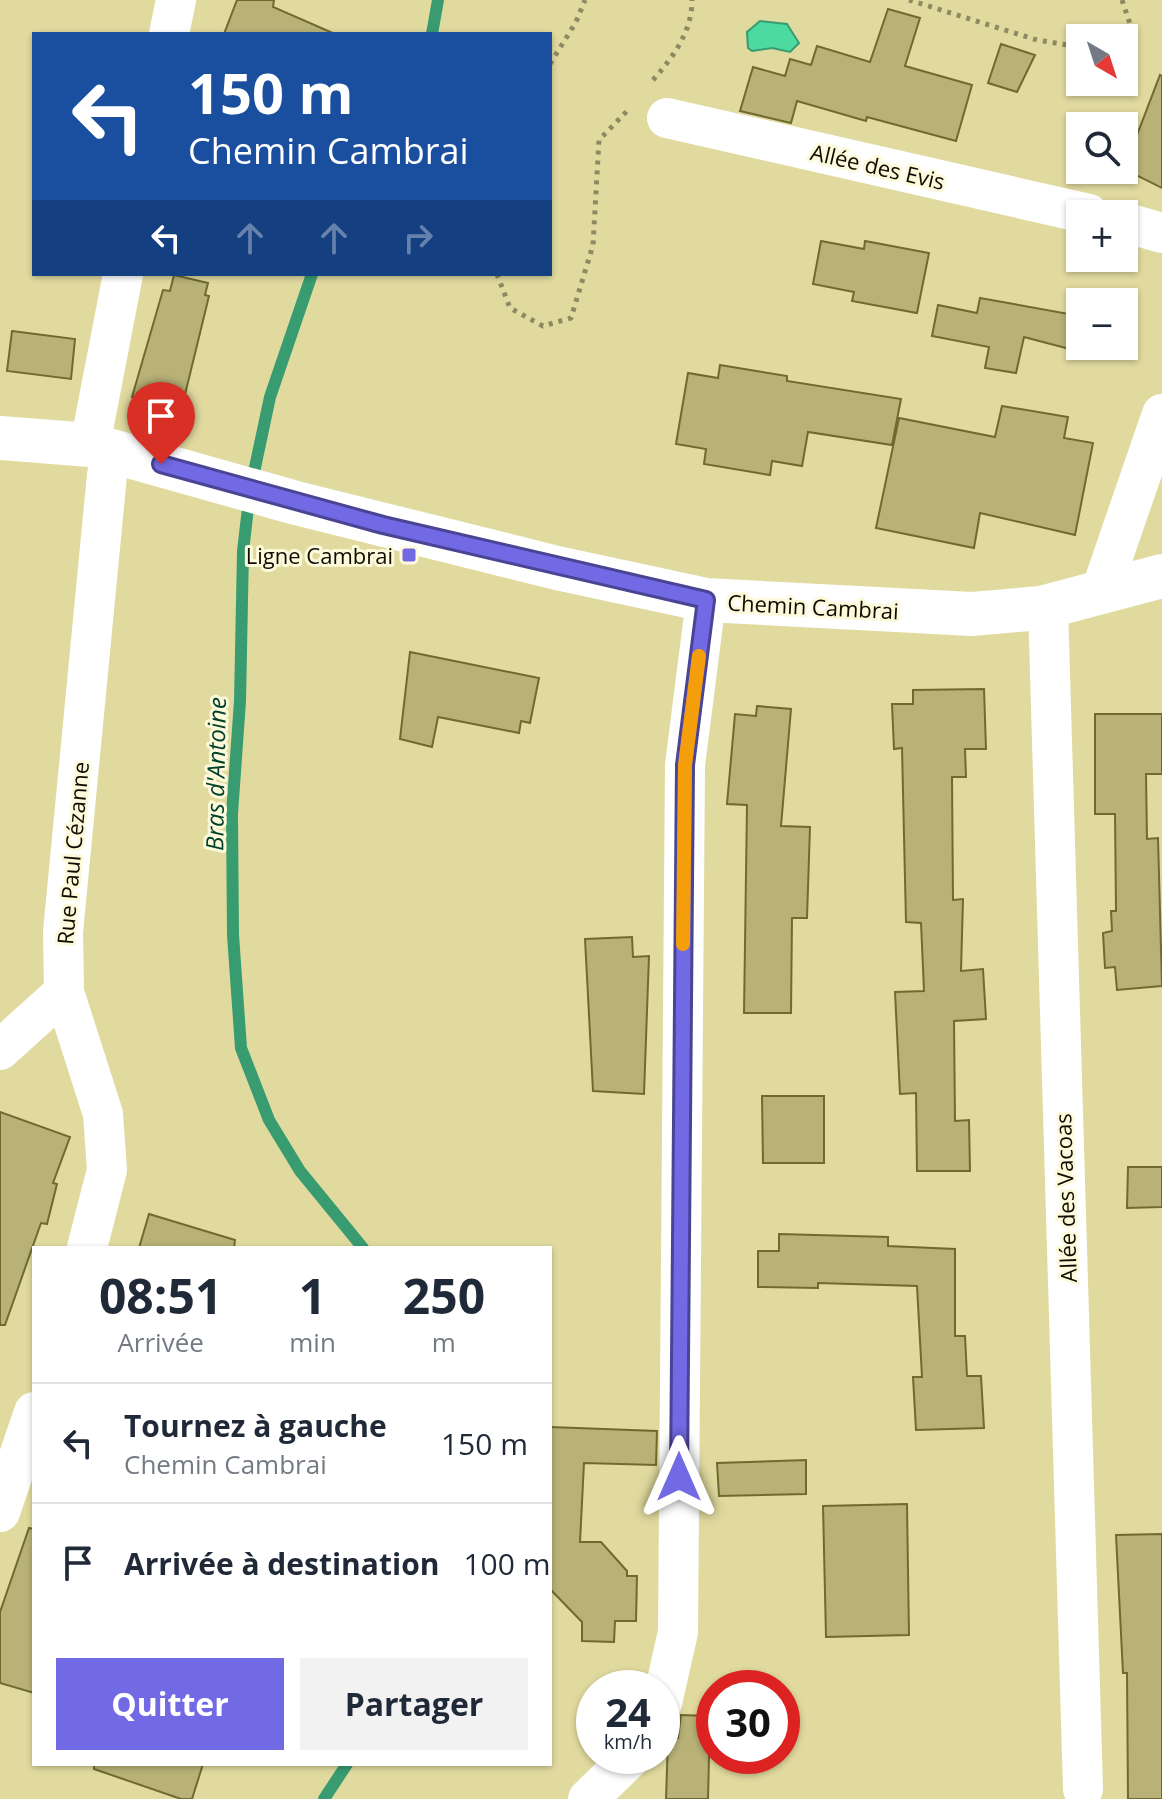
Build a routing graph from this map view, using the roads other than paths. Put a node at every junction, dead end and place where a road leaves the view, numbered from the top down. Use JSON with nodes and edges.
{"nodes":[{"id":1,"x":176,"y":0,"type":"edge"},
{"id":2,"x":169,"y":32,"type":"edge"},
{"id":3,"x":650,"y":112,"type":"road end"},
{"id":4,"x":1066,"y":209,"type":"edge"},
{"id":5,"x":1138,"y":226,"type":"edge"},
{"id":6,"x":1162,"y":233,"type":"edge"},
{"id":7,"x":123,"y":276,"type":"edge"},
{"id":8,"x":1162,"y":414,"type":"edge"},
{"id":9,"x":0,"y":438,"type":"edge"},
{"id":10,"x":102,"y":448,"type":"junction"},
{"id":11,"x":1162,"y":576,"type":"edge"},
{"id":12,"x":1100,"y":594,"type":"junction"},
{"id":13,"x":706,"y":600,"type":"junction"},
{"id":14,"x":1048,"y":606,"type":"junction"},
{"id":15,"x":64,"y":992,"type":"junction"},
{"id":16,"x":0,"y":1050,"type":"edge"},
{"id":17,"x":88,"y":1246,"type":"edge"},
{"id":18,"x":32,"y":1418,"type":"edge"},
{"id":19,"x":0,"y":1512,"type":"edge"},
{"id":20,"x":669,"y":1670,"type":"edge"},
{"id":21,"x":614,"y":1774,"type":"edge"},
{"id":22,"x":1083,"y":1789,"type":"dead end"},
{"id":23,"x":588,"y":1799,"type":"edge"}],
"edges":[{"from":1,"to":2,"type":"street"},
{"from":3,"to":4,"type":"street","name":"Allée des Evis"},
{"from":5,"to":6,"type":"street"},
{"from":7,"to":10,"type":"street","name":"Rue Paul Cézanne"},
{"from":8,"to":12,"type":"street"},
{"from":9,"to":10,"type":"street","name":"Chemin Cambrai"},
{"from":10,"to":13,"type":"street","name":"Chemin Cambrai"},
{"from":10,"to":15,"type":"street","name":"Rue Paul Cézanne"},
{"from":11,"to":12,"type":"street","name":"Chemin Cambrai"},
{"from":12,"to":14,"type":"street","name":"Chemin Cambrai"},
{"from":13,"to":14,"type":"street","name":"Chemin Cambrai"},
{"from":13,"to":20,"type":"street"},
{"from":14,"to":22,"type":"street","name":"Allée des Vacoas"},
{"from":15,"to":16,"type":"street"},
{"from":15,"to":17,"type":"street","name":"Rue Paul Cézanne"},
{"from":18,"to":19,"type":"street"},
{"from":21,"to":23,"type":"street"}]}
